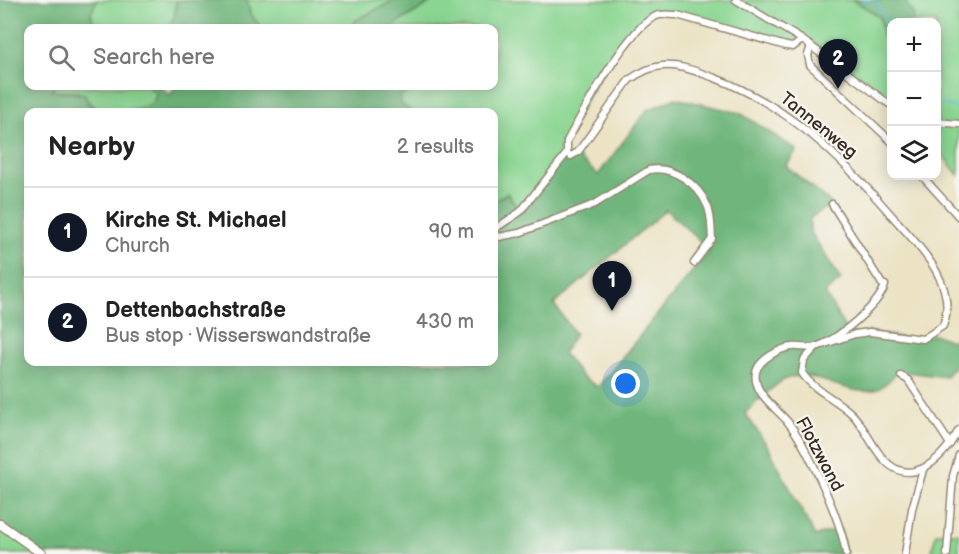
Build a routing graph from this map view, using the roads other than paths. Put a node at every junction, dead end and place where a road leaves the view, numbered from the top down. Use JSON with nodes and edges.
{"nodes":[{"id":1,"x":736,"y":0,"type":"edge"},
{"id":2,"x":802,"y":40,"type":"junction"},
{"id":3,"x":810,"y":46,"type":"junction"},
{"id":4,"x":887,"y":103,"type":"edge"},
{"id":5,"x":941,"y":122,"type":"edge"},
{"id":6,"x":959,"y":124,"type":"edge"},
{"id":7,"x":887,"y":138,"type":"edge"},
{"id":8,"x":567,"y":153,"type":"junction"},
{"id":9,"x":926,"y":180,"type":"edge"},
{"id":10,"x":832,"y":204,"type":"dead end"},
{"id":11,"x":959,"y":216,"type":"edge"},
{"id":12,"x":498,"y":226,"type":"edge"},
{"id":13,"x":498,"y":234,"type":"edge"},
{"id":14,"x":694,"y":263,"type":"dead end"},
{"id":15,"x":816,"y":347,"type":"junction"},
{"id":16,"x":900,"y":376,"type":"dead end"},
{"id":17,"x":959,"y":430,"type":"edge"},
{"id":18,"x":950,"y":444,"type":"junction"},
{"id":19,"x":959,"y":455,"type":"edge"},
{"id":20,"x":923,"y":470,"type":"junction"},
{"id":21,"x":0,"y":524,"type":"edge"},
{"id":22,"x":42,"y":554,"type":"edge"},
{"id":23,"x":846,"y":554,"type":"edge"},
{"id":24,"x":905,"y":554,"type":"edge"},
{"id":25,"x":947,"y":554,"type":"edge"}],
"edges":[{"from":1,"to":2,"type":"street"},
{"from":2,"to":3,"type":"street"},
{"from":2,"to":8,"type":"street"},
{"from":3,"to":4,"type":"street"},
{"from":3,"to":7,"type":"street"},
{"from":5,"to":6,"type":"street"},
{"from":8,"to":12,"type":"street"},
{"from":8,"to":15,"type":"street","name":"Tannenweg"},
{"from":9,"to":11,"type":"street"},
{"from":10,"to":15,"type":"street"},
{"from":13,"to":14,"type":"street"},
{"from":15,"to":20,"type":"street"},
{"from":15,"to":23,"type":"street","name":"Flotzwand"},
{"from":16,"to":18,"type":"street"},
{"from":17,"to":18,"type":"street"},
{"from":18,"to":20,"type":"street"},
{"from":19,"to":25,"type":"street"},
{"from":20,"to":24,"type":"street"},
{"from":21,"to":22,"type":"street"}]}
